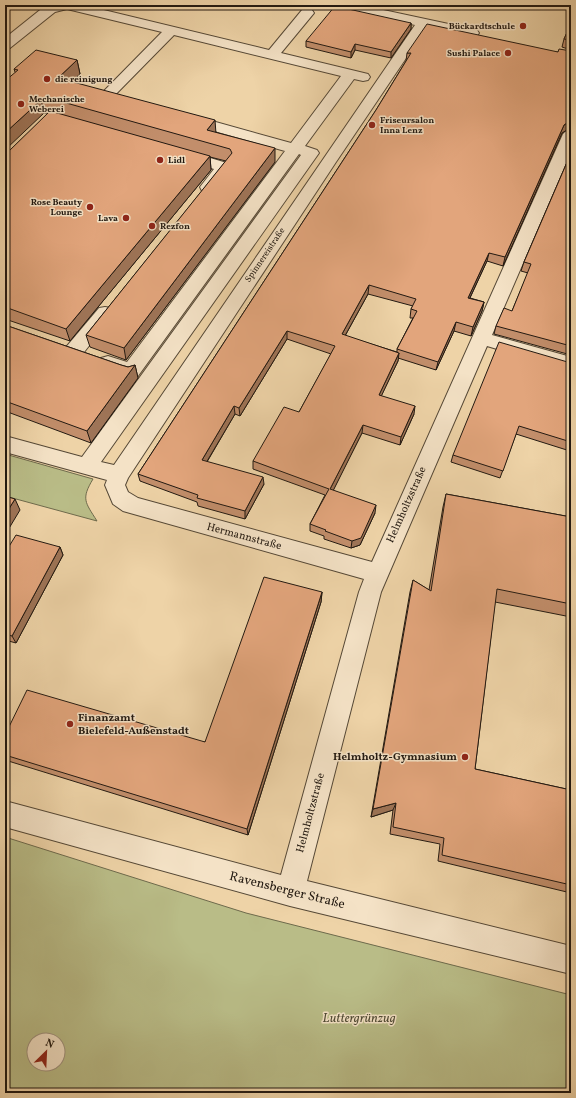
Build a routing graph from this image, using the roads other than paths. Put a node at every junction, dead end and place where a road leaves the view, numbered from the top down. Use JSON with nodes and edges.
{"nodes":[{"id":1,"x":342,"y":5,"type":"edge"},
{"id":2,"x":307,"y":13,"type":"dead end"},
{"id":3,"x":423,"y":23,"type":"junction"},
{"id":4,"x":171,"y":31,"type":"junction"},
{"id":5,"x":482,"y":36,"type":"edge"},
{"id":6,"x":7,"y":41,"type":"edge"},
{"id":7,"x":272,"y":55,"type":"junction"},
{"id":8,"x":350,"y":74,"type":"junction"},
{"id":9,"x":382,"y":82,"type":"junction"},
{"id":10,"x":140,"y":107,"type":"edge"},
{"id":11,"x":171,"y":115,"type":"edge"},
{"id":12,"x":571,"y":134,"type":"edge"},
{"id":13,"x":295,"y":148,"type":"junction"},
{"id":14,"x":166,"y":150,"type":"edge"},
{"id":15,"x":200,"y":197,"type":"edge"},
{"id":16,"x":117,"y":298,"type":"edge"},
{"id":17,"x":481,"y":338,"type":"junction"},
{"id":18,"x":571,"y":364,"type":"edge"},
{"id":19,"x":5,"y":444,"type":"edge"},
{"id":20,"x":86,"y":467,"type":"junction"},
{"id":21,"x":117,"y":484,"type":"junction"},
{"id":22,"x":378,"y":572,"type":"junction"},
{"id":23,"x":6,"y":818,"type":"edge"},
{"id":24,"x":290,"y":892,"type":"junction"},
{"id":25,"x":571,"y":960,"type":"edge"}],
"edges":[{"from":1,"to":3,"type":"street"},
{"from":2,"to":7,"type":"street"},
{"from":3,"to":5,"type":"street"},
{"from":3,"to":9,"type":"street","name":"Spinnereistraße"},
{"from":4,"to":6,"type":"street"},
{"from":4,"to":7,"type":"street"},
{"from":4,"to":10,"type":"street"},
{"from":7,"to":8,"type":"street"},
{"from":8,"to":9,"type":"street"},
{"from":8,"to":13,"type":"street"},
{"from":9,"to":21,"type":"street","name":"Spinnereistraße"},
{"from":11,"to":13,"type":"street"},
{"from":12,"to":17,"type":"street","name":"Helmholtzstraße"},
{"from":13,"to":16,"type":"street"},
{"from":13,"to":20,"type":"street"},
{"from":14,"to":15,"type":"street"},
{"from":17,"to":18,"type":"street"},
{"from":17,"to":22,"type":"street","name":"Helmholtzstraße"},
{"from":19,"to":20,"type":"street"},
{"from":20,"to":21,"type":"street"},
{"from":21,"to":22,"type":"street","name":"Hermannstraße"},
{"from":22,"to":24,"type":"street","name":"Helmholtzstraße"},
{"from":23,"to":24,"type":"street","name":"Ravensberger Straße"},
{"from":24,"to":25,"type":"street","name":"Ravensberger Straße"}]}
